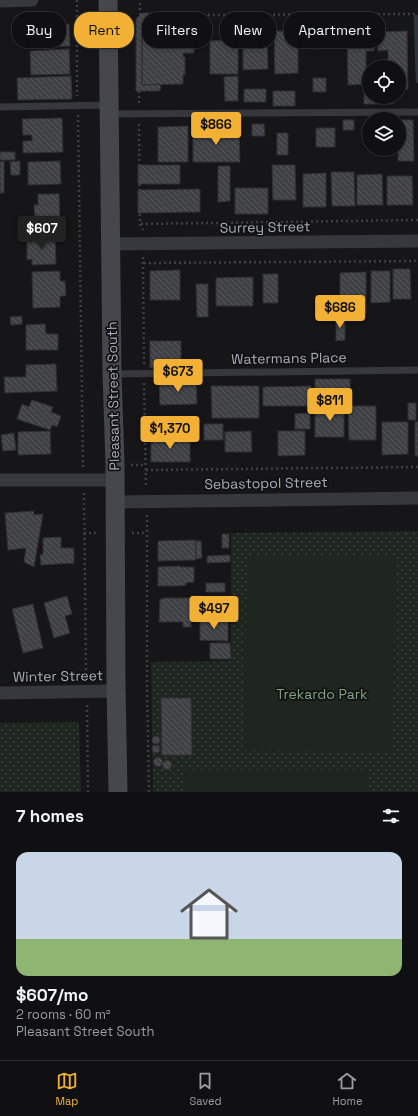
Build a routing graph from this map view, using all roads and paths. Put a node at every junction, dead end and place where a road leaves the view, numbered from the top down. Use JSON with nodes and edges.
{"nodes":[{"id":1,"x":32,"y":0,"type":"edge"},
{"id":2,"x":77,"y":0,"type":"edge"},
{"id":3,"x":108,"y":0,"type":"edge"},
{"id":4,"x":140,"y":0,"type":"edge"},
{"id":5,"x":0,"y":1,"type":"edge"},
{"id":6,"x":418,"y":14,"type":"edge"},
{"id":7,"x":140,"y":15,"type":"dead end"},
{"id":8,"x":212,"y":16,"type":"edge"},
{"id":9,"x":139,"y":91,"type":"dead end"},
{"id":10,"x":78,"y":105,"type":"junction"},
{"id":11,"x":0,"y":106,"type":"edge"},
{"id":12,"x":110,"y":110,"type":"junction"},
{"id":13,"x":417,"y":112,"type":"edge"},
{"id":14,"x":139,"y":114,"type":"junction"},
{"id":15,"x":418,"y":220,"type":"edge"},
{"id":16,"x":418,"y":241,"type":"edge"},
{"id":17,"x":112,"y":244,"type":"junction"},
{"id":18,"x":418,"y":262,"type":"edge"},
{"id":19,"x":144,"y":263,"type":"dead end"},
{"id":20,"x":418,"y":370,"type":"edge"},
{"id":21,"x":112,"y":374,"type":"junction"},
{"id":22,"x":418,"y":467,"type":"edge"},
{"id":23,"x":0,"y":480,"type":"edge"},
{"id":24,"x":83,"y":480,"type":"junction"},
{"id":25,"x":115,"y":480,"type":"junction"},
{"id":26,"x":418,"y":498,"type":"edge"},
{"id":27,"x":146,"y":501,"type":"junction"},
{"id":28,"x":115,"y":502,"type":"junction"},
{"id":29,"x":86,"y":691,"type":"junction"},
{"id":30,"x":116,"y":691,"type":"junction"},
{"id":31,"x":0,"y":693,"type":"edge"},
{"id":32,"x":88,"y":792,"type":"edge"},
{"id":33,"x":118,"y":792,"type":"edge"},
{"id":34,"x":149,"y":792,"type":"edge"}],
"edges":[{"from":1,"to":5,"type":"street"},
{"from":2,"to":10,"type":"path"},
{"from":3,"to":12,"type":"street","name":"Pleasant Street South"},
{"from":4,"to":7,"type":"path"},
{"from":6,"to":8,"type":"path"},
{"from":9,"to":14,"type":"path"},
{"from":10,"to":11,"type":"lane"},
{"from":10,"to":12,"type":"lane"},
{"from":10,"to":24,"type":"path"},
{"from":12,"to":14,"type":"lane"},
{"from":12,"to":17,"type":"street","name":"Pleasant Street South"},
{"from":13,"to":14,"type":"lane"},
{"from":14,"to":15,"type":"path"},
{"from":16,"to":17,"type":"street","name":"Surrey Street"},
{"from":17,"to":21,"type":"street","name":"Pleasant Street South"},
{"from":18,"to":19,"type":"path"},
{"from":20,"to":21,"type":"lane","name":"Watermans Place"},
{"from":21,"to":25,"type":"street","name":"Pleasant Street South"},
{"from":22,"to":27,"type":"path"},
{"from":23,"to":24,"type":"street"},
{"from":24,"to":25,"type":"street"},
{"from":24,"to":29,"type":"path"},
{"from":25,"to":28,"type":"street","name":"Pleasant Street South"},
{"from":26,"to":27,"type":"street","name":"Sebastopol Street"},
{"from":27,"to":28,"type":"street","name":"Sebastopol Street"},
{"from":27,"to":34,"type":"path"},
{"from":28,"to":30,"type":"street","name":"Pleasant Street South"},
{"from":29,"to":30,"type":"street","name":"Winter Street"},
{"from":29,"to":31,"type":"street","name":"Winter Street"},
{"from":29,"to":32,"type":"path"},
{"from":30,"to":33,"type":"street","name":"Pleasant Street South"}]}
